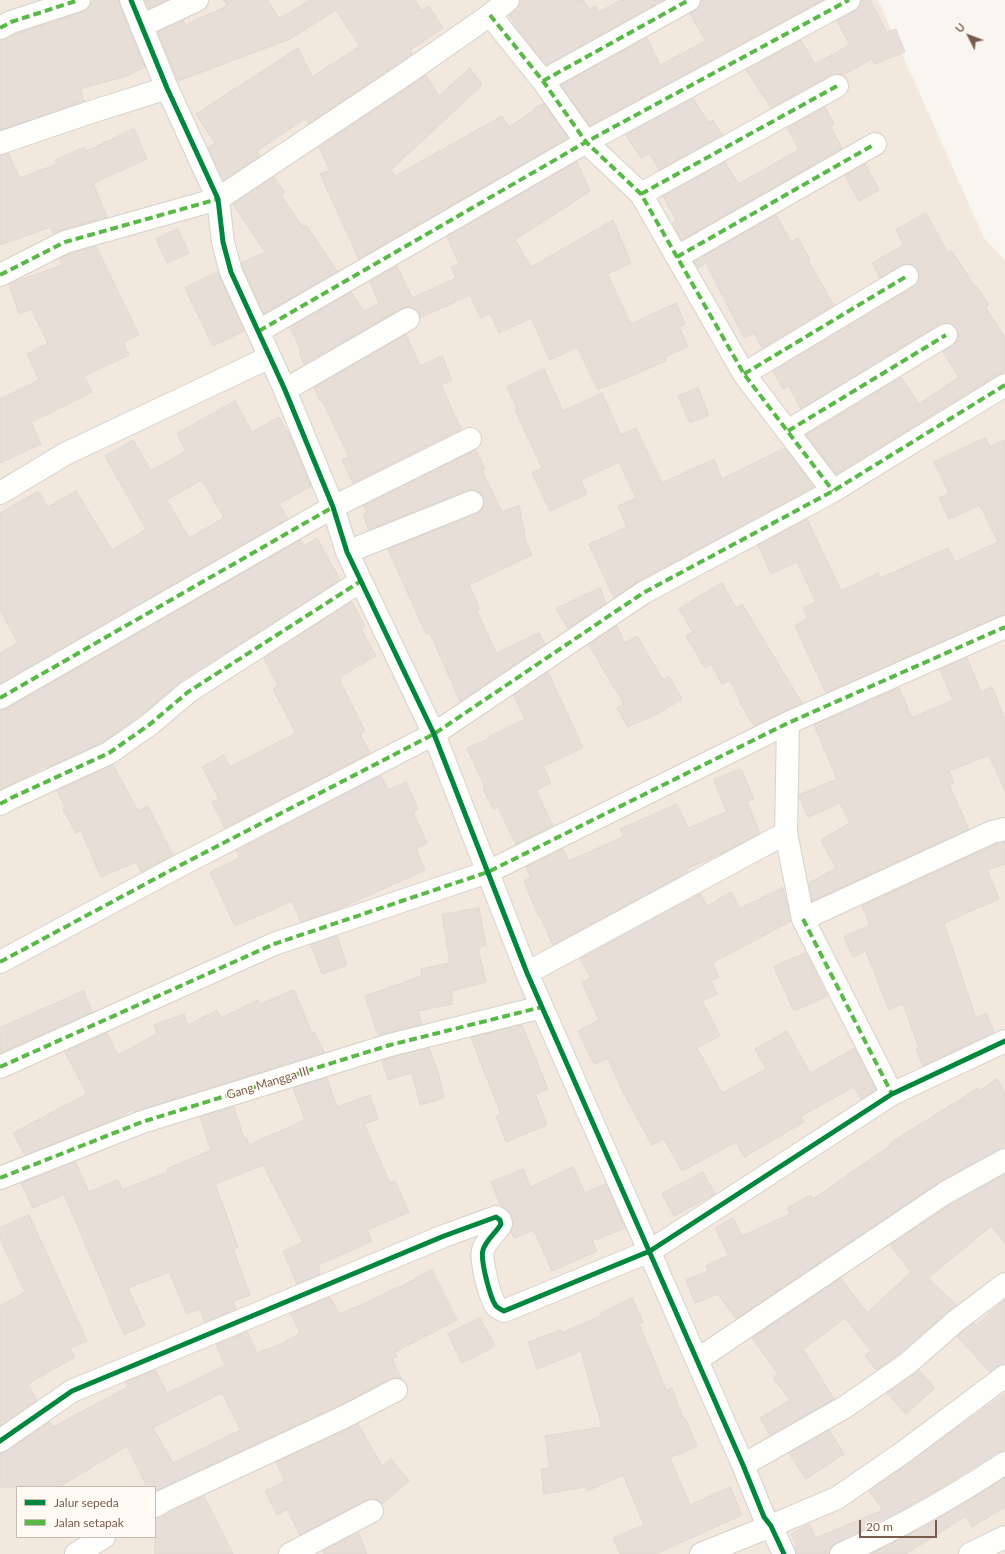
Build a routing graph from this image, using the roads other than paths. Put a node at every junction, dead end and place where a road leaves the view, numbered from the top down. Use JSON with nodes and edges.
{"nodes":[{"id":1,"x":79,"y":0,"type":"edge"},
{"id":2,"x":131,"y":0,"type":"edge"},
{"id":3,"x":197,"y":0,"type":"edge"},
{"id":4,"x":508,"y":0,"type":"edge"},
{"id":5,"x":689,"y":0,"type":"edge"},
{"id":6,"x":849,"y":0,"type":"edge"},
{"id":7,"x":490,"y":15,"type":"junction"},
{"id":8,"x":141,"y":26,"type":"junction"},
{"id":9,"x":0,"y":28,"type":"edge"},
{"id":10,"x":543,"y":81,"type":"junction"},
{"id":11,"x":837,"y":86,"type":"dead end"},
{"id":12,"x":167,"y":88,"type":"junction"},
{"id":13,"x":586,"y":142,"type":"junction"},
{"id":14,"x":0,"y":143,"type":"edge"},
{"id":15,"x":875,"y":144,"type":"dead end"},
{"id":16,"x":641,"y":194,"type":"junction"},
{"id":17,"x":218,"y":199,"type":"junction"},
{"id":18,"x":677,"y":257,"type":"junction"},
{"id":19,"x":0,"y":275,"type":"edge"},
{"id":20,"x":907,"y":276,"type":"dead end"},
{"id":21,"x":408,"y":319,"type":"dead end"},
{"id":22,"x":259,"y":331,"type":"junction"},
{"id":23,"x":946,"y":335,"type":"dead end"},
{"id":24,"x":270,"y":357,"type":"junction"},
{"id":25,"x":744,"y":374,"type":"junction"},
{"id":26,"x":1005,"y":385,"type":"edge"},
{"id":27,"x":285,"y":390,"type":"junction"},
{"id":28,"x":788,"y":431,"type":"junction"},
{"id":29,"x":470,"y":439,"type":"dead end"},
{"id":30,"x":834,"y":491,"type":"junction"},
{"id":31,"x":0,"y":493,"type":"edge"},
{"id":32,"x":472,"y":502,"type":"dead end"},
{"id":33,"x":333,"y":507,"type":"junction"},
{"id":34,"x":347,"y":552,"type":"junction"},
{"id":35,"x":361,"y":581,"type":"junction"},
{"id":36,"x":1005,"y":627,"type":"edge"},
{"id":37,"x":0,"y":698,"type":"edge"},
{"id":38,"x":788,"y":723,"type":"junction"},
{"id":39,"x":434,"y":734,"type":"junction"},
{"id":40,"x":0,"y":804,"type":"edge"},
{"id":41,"x":1005,"y":829,"type":"edge"},
{"id":42,"x":786,"y":833,"type":"junction"},
{"id":43,"x":488,"y":872,"type":"junction"},
{"id":44,"x":803,"y":919,"type":"junction"},
{"id":45,"x":0,"y":962,"type":"edge"},
{"id":46,"x":527,"y":973,"type":"junction"},
{"id":47,"x":542,"y":1007,"type":"junction"},
{"id":48,"x":1005,"y":1041,"type":"edge"},
{"id":49,"x":0,"y":1067,"type":"edge"},
{"id":50,"x":892,"y":1094,"type":"junction"},
{"id":51,"x":1005,"y":1160,"type":"edge"},
{"id":52,"x":0,"y":1178,"type":"edge"},
{"id":53,"x":650,"y":1251,"type":"junction"},
{"id":54,"x":1005,"y":1284,"type":"edge"},
{"id":55,"x":697,"y":1360,"type":"junction"},
{"id":56,"x":1005,"y":1376,"type":"edge"},
{"id":57,"x":396,"y":1390,"type":"dead end"},
{"id":58,"x":0,"y":1441,"type":"edge"},
{"id":59,"x":1005,"y":1463,"type":"edge"},
{"id":60,"x":743,"y":1465,"type":"junction"},
{"id":61,"x":156,"y":1505,"type":"edge"},
{"id":62,"x":372,"y":1511,"type":"dead end"},
{"id":63,"x":771,"y":1526,"type":"junction"},
{"id":64,"x":1005,"y":1537,"type":"edge"},
{"id":65,"x":102,"y":1538,"type":"edge"},
{"id":66,"x":76,"y":1554,"type":"edge"},
{"id":67,"x":290,"y":1554,"type":"edge"},
{"id":68,"x":701,"y":1554,"type":"edge"},
{"id":69,"x":784,"y":1554,"type":"edge"},
{"id":70,"x":841,"y":1554,"type":"edge"},
{"id":71,"x":970,"y":1554,"type":"edge"}],
"edges":[{"from":1,"to":9,"type":"street"},
{"from":2,"to":8,"type":"street"},
{"from":3,"to":8,"type":"street"},
{"from":4,"to":7,"type":"street"},
{"from":5,"to":10,"type":"street"},
{"from":6,"to":13,"type":"street"},
{"from":7,"to":10,"type":"street"},
{"from":7,"to":17,"type":"street"},
{"from":8,"to":12,"type":"street"},
{"from":10,"to":13,"type":"street"},
{"from":11,"to":16,"type":"street"},
{"from":12,"to":14,"type":"street"},
{"from":12,"to":17,"type":"street"},
{"from":13,"to":16,"type":"street"},
{"from":13,"to":22,"type":"street"},
{"from":15,"to":18,"type":"street"},
{"from":16,"to":18,"type":"street"},
{"from":17,"to":19,"type":"street"},
{"from":17,"to":22,"type":"street"},
{"from":18,"to":25,"type":"street"},
{"from":20,"to":25,"type":"street"},
{"from":21,"to":27,"type":"street"},
{"from":22,"to":24,"type":"street"},
{"from":23,"to":28,"type":"street"},
{"from":24,"to":27,"type":"street"},
{"from":24,"to":31,"type":"street"},
{"from":25,"to":28,"type":"street"},
{"from":26,"to":30,"type":"street"},
{"from":27,"to":33,"type":"street"},
{"from":28,"to":30,"type":"street"},
{"from":29,"to":33,"type":"street"},
{"from":30,"to":39,"type":"street"},
{"from":32,"to":34,"type":"street"},
{"from":33,"to":34,"type":"street"},
{"from":33,"to":37,"type":"street"},
{"from":34,"to":35,"type":"street"},
{"from":35,"to":39,"type":"street"},
{"from":35,"to":40,"type":"street"},
{"from":36,"to":38,"type":"street"},
{"from":38,"to":42,"type":"street"},
{"from":38,"to":43,"type":"street"},
{"from":39,"to":43,"type":"street"},
{"from":39,"to":45,"type":"street"},
{"from":41,"to":44,"type":"street"},
{"from":42,"to":44,"type":"street"},
{"from":42,"to":46,"type":"street"},
{"from":43,"to":46,"type":"street"},
{"from":43,"to":49,"type":"street"},
{"from":44,"to":50,"type":"street"},
{"from":46,"to":47,"type":"street"},
{"from":47,"to":52,"type":"street","name":"Gang Mangga III"},
{"from":47,"to":53,"type":"street"},
{"from":48,"to":50,"type":"street"},
{"from":50,"to":53,"type":"street"},
{"from":51,"to":55,"type":"street"},
{"from":53,"to":55,"type":"street"},
{"from":53,"to":58,"type":"street"},
{"from":54,"to":60,"type":"street"},
{"from":55,"to":60,"type":"street"},
{"from":56,"to":63,"type":"street"},
{"from":57,"to":61,"type":"street"},
{"from":59,"to":70,"type":"street"},
{"from":60,"to":63,"type":"street"},
{"from":62,"to":67,"type":"street"},
{"from":63,"to":68,"type":"street"},
{"from":63,"to":69,"type":"street"},
{"from":64,"to":71,"type":"street"},
{"from":65,"to":66,"type":"street"}]}
